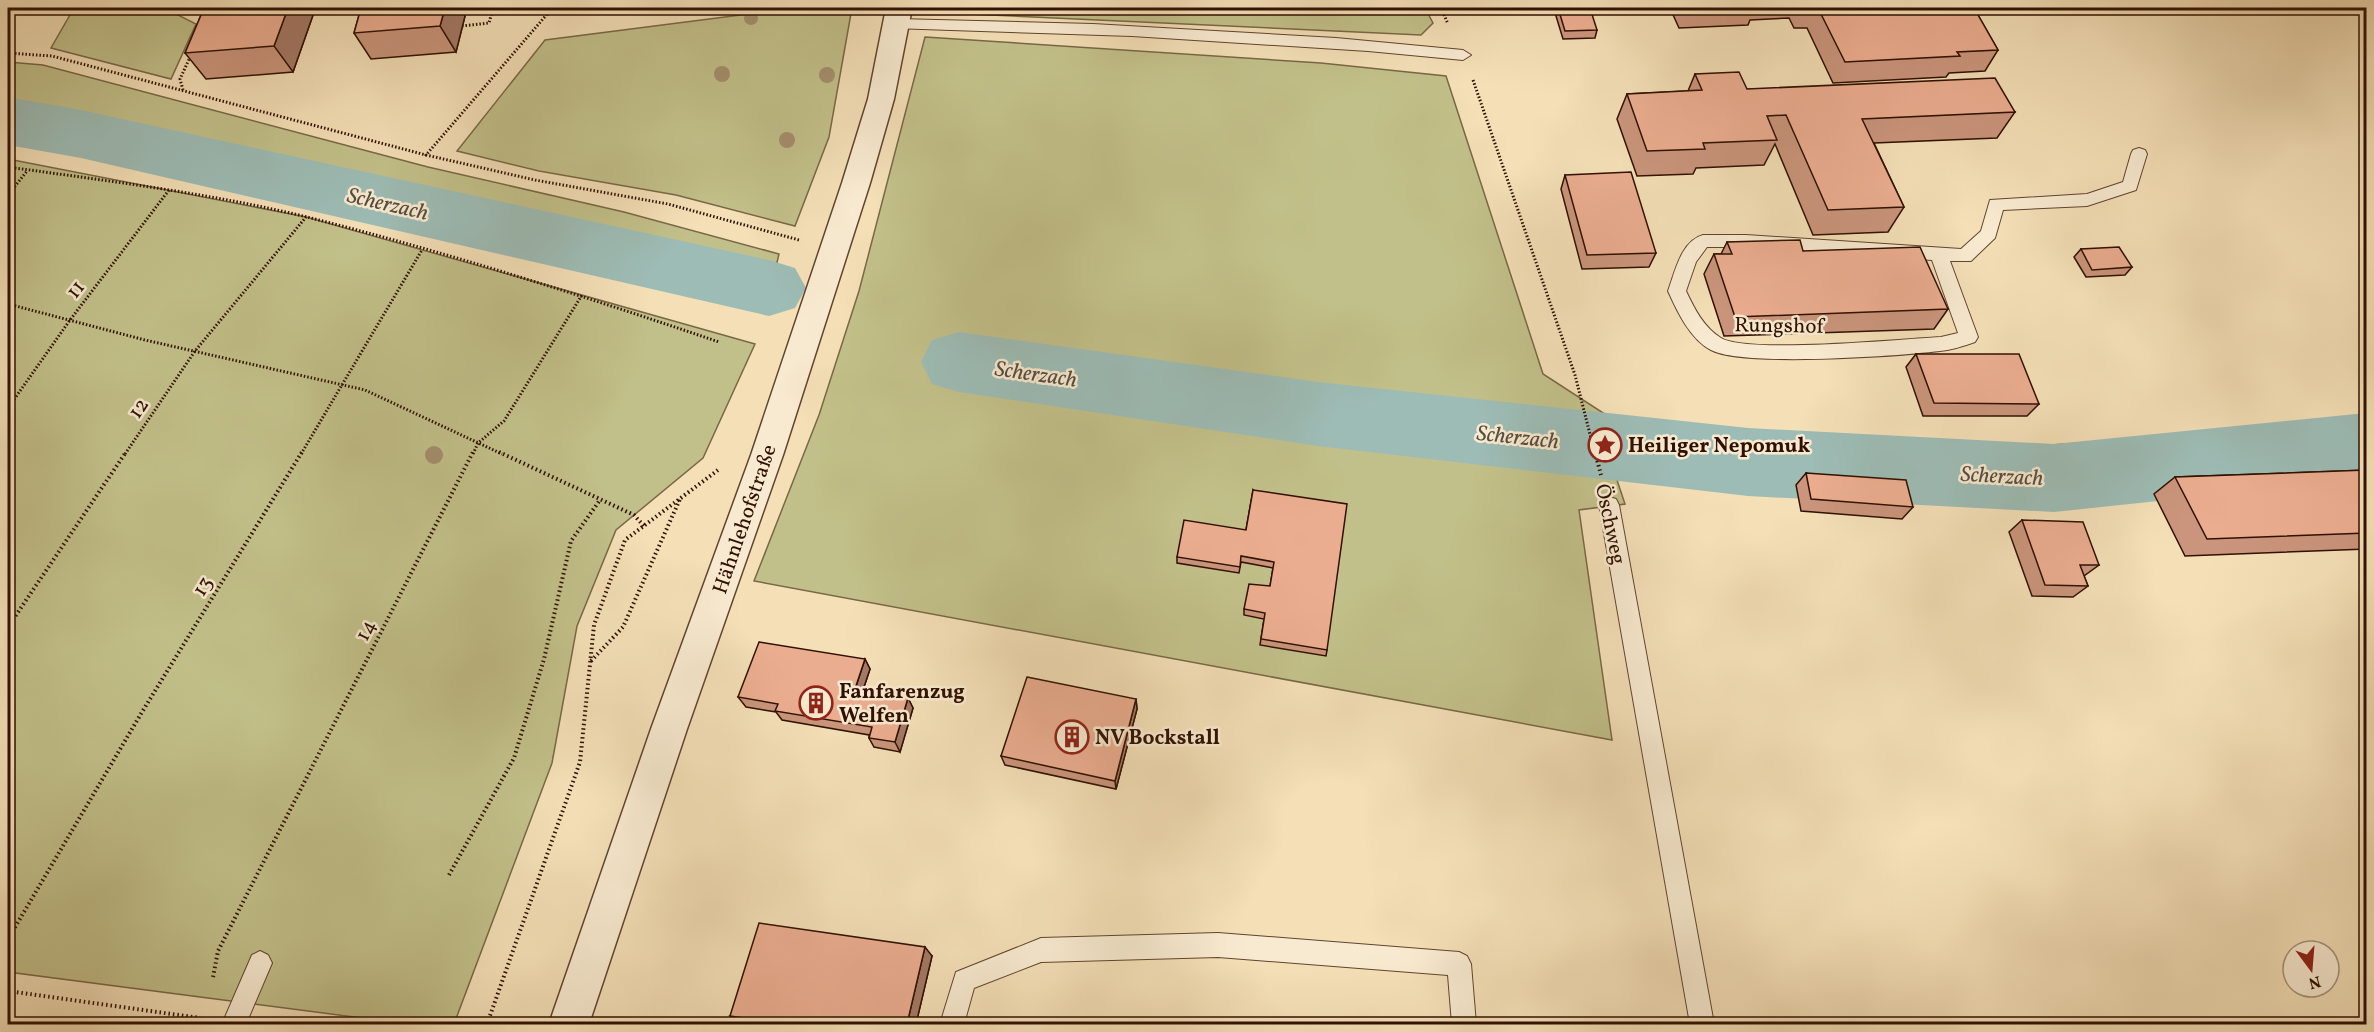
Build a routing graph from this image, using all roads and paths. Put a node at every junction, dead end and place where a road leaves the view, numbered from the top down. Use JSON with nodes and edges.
{"nodes":[{"id":1,"x":493,"y":8,"type":"edge"},
{"id":2,"x":612,"y":8,"type":"edge"},
{"id":3,"x":625,"y":8,"type":"edge"},
{"id":4,"x":1441,"y":8,"type":"edge"},
{"id":5,"x":550,"y":10,"type":"edge"},
{"id":6,"x":898,"y":16,"type":"edge"},
{"id":7,"x":462,"y":26,"type":"dead end"},
{"id":8,"x":194,"y":49,"type":"edge"},
{"id":9,"x":8,"y":53,"type":"edge"},
{"id":10,"x":1463,"y":55,"type":"junction"},
{"id":11,"x":183,"y":90,"type":"junction"},
{"id":12,"x":2139,"y":154,"type":"dead end"},
{"id":13,"x":426,"y":155,"type":"junction"},
{"id":14,"x":8,"y":166,"type":"edge"},
{"id":15,"x":27,"y":171,"type":"junction"},
{"id":16,"x":169,"y":190,"type":"junction"},
{"id":17,"x":8,"y":195,"type":"edge"},
{"id":18,"x":306,"y":217,"type":"junction"},
{"id":19,"x":803,"y":241,"type":"dead end"},
{"id":20,"x":422,"y":250,"type":"junction"},
{"id":21,"x":1939,"y":255,"type":"junction"},
{"id":22,"x":582,"y":295,"type":"junction"},
{"id":23,"x":8,"y":304,"type":"edge"},
{"id":24,"x":70,"y":320,"type":"junction"},
{"id":25,"x":719,"y":342,"type":"dead end"},
{"id":26,"x":195,"y":351,"type":"junction"},
{"id":27,"x":343,"y":385,"type":"junction"},
{"id":28,"x":8,"y":408,"type":"edge"},
{"id":29,"x":478,"y":443,"type":"junction"},
{"id":30,"x":726,"y":464,"type":"dead end"},
{"id":31,"x":681,"y":498,"type":"junction"},
{"id":32,"x":600,"y":500,"type":"junction"},
{"id":33,"x":1609,"y":505,"type":"joint"},
{"id":34,"x":644,"y":526,"type":"junction"},
{"id":35,"x":8,"y":627,"type":"edge"},
{"id":36,"x":590,"y":663,"type":"junction"},
{"id":37,"x":449,"y":875,"type":"dead end"},
{"id":38,"x":8,"y":939,"type":"edge"},
{"id":39,"x":260,"y":963,"type":"dead end"},
{"id":40,"x":212,"y":987,"type":"dead end"},
{"id":41,"x":8,"y":991,"type":"edge"},
{"id":42,"x":234,"y":1024,"type":"edge"},
{"id":43,"x":487,"y":1024,"type":"edge"},
{"id":44,"x":569,"y":1024,"type":"edge"},
{"id":45,"x":952,"y":1024,"type":"edge"},
{"id":46,"x":1464,"y":1024,"type":"edge"},
{"id":47,"x":1702,"y":1024,"type":"edge"}],
"edges":[{"from":1,"to":7,"type":"path"},
{"from":2,"to":3,"type":"path"},
{"from":2,"to":5,"type":"path"},
{"from":4,"to":10,"type":"path","name":"Öschweg"},
{"from":5,"to":13,"type":"path"},
{"from":6,"to":10,"type":"lane"},
{"from":6,"to":44,"type":"street","name":"Hähnlehofstraße"},
{"from":8,"to":11,"type":"path"},
{"from":9,"to":11,"type":"path"},
{"from":10,"to":33,"type":"path","name":"Öschweg"},
{"from":11,"to":13,"type":"path"},
{"from":12,"to":21,"type":"lane","name":"Rungshof"},
{"from":13,"to":19,"type":"path"},
{"from":14,"to":15,"type":"path"},
{"from":15,"to":16,"type":"path"},
{"from":15,"to":17,"type":"path"},
{"from":16,"to":18,"type":"path"},
{"from":16,"to":24,"type":"path","name":"11"},
{"from":18,"to":20,"type":"path"},
{"from":18,"to":26,"type":"path","name":"12"},
{"from":20,"to":22,"type":"path"},
{"from":20,"to":27,"type":"path","name":"13"},
{"from":21,"to":21,"type":"lane","name":"Rungshof"},
{"from":22,"to":25,"type":"path"},
{"from":22,"to":29,"type":"path","name":"14"},
{"from":23,"to":24,"type":"path"},
{"from":24,"to":26,"type":"path"},
{"from":24,"to":28,"type":"path","name":"11"},
{"from":26,"to":27,"type":"path"},
{"from":26,"to":35,"type":"path","name":"12"},
{"from":27,"to":29,"type":"path"},
{"from":27,"to":38,"type":"path","name":"13"},
{"from":29,"to":32,"type":"path"},
{"from":29,"to":40,"type":"path","name":"14"},
{"from":30,"to":31,"type":"path"},
{"from":31,"to":34,"type":"path"},
{"from":31,"to":36,"type":"path"},
{"from":32,"to":34,"type":"path"},
{"from":32,"to":37,"type":"path"},
{"from":33,"to":47,"type":"lane","name":"Öschweg"},
{"from":34,"to":36,"type":"path"},
{"from":36,"to":43,"type":"path"},
{"from":39,"to":42,"type":"lane"},
{"from":41,"to":42,"type":"path"},
{"from":45,"to":46,"type":"lane"}]}
